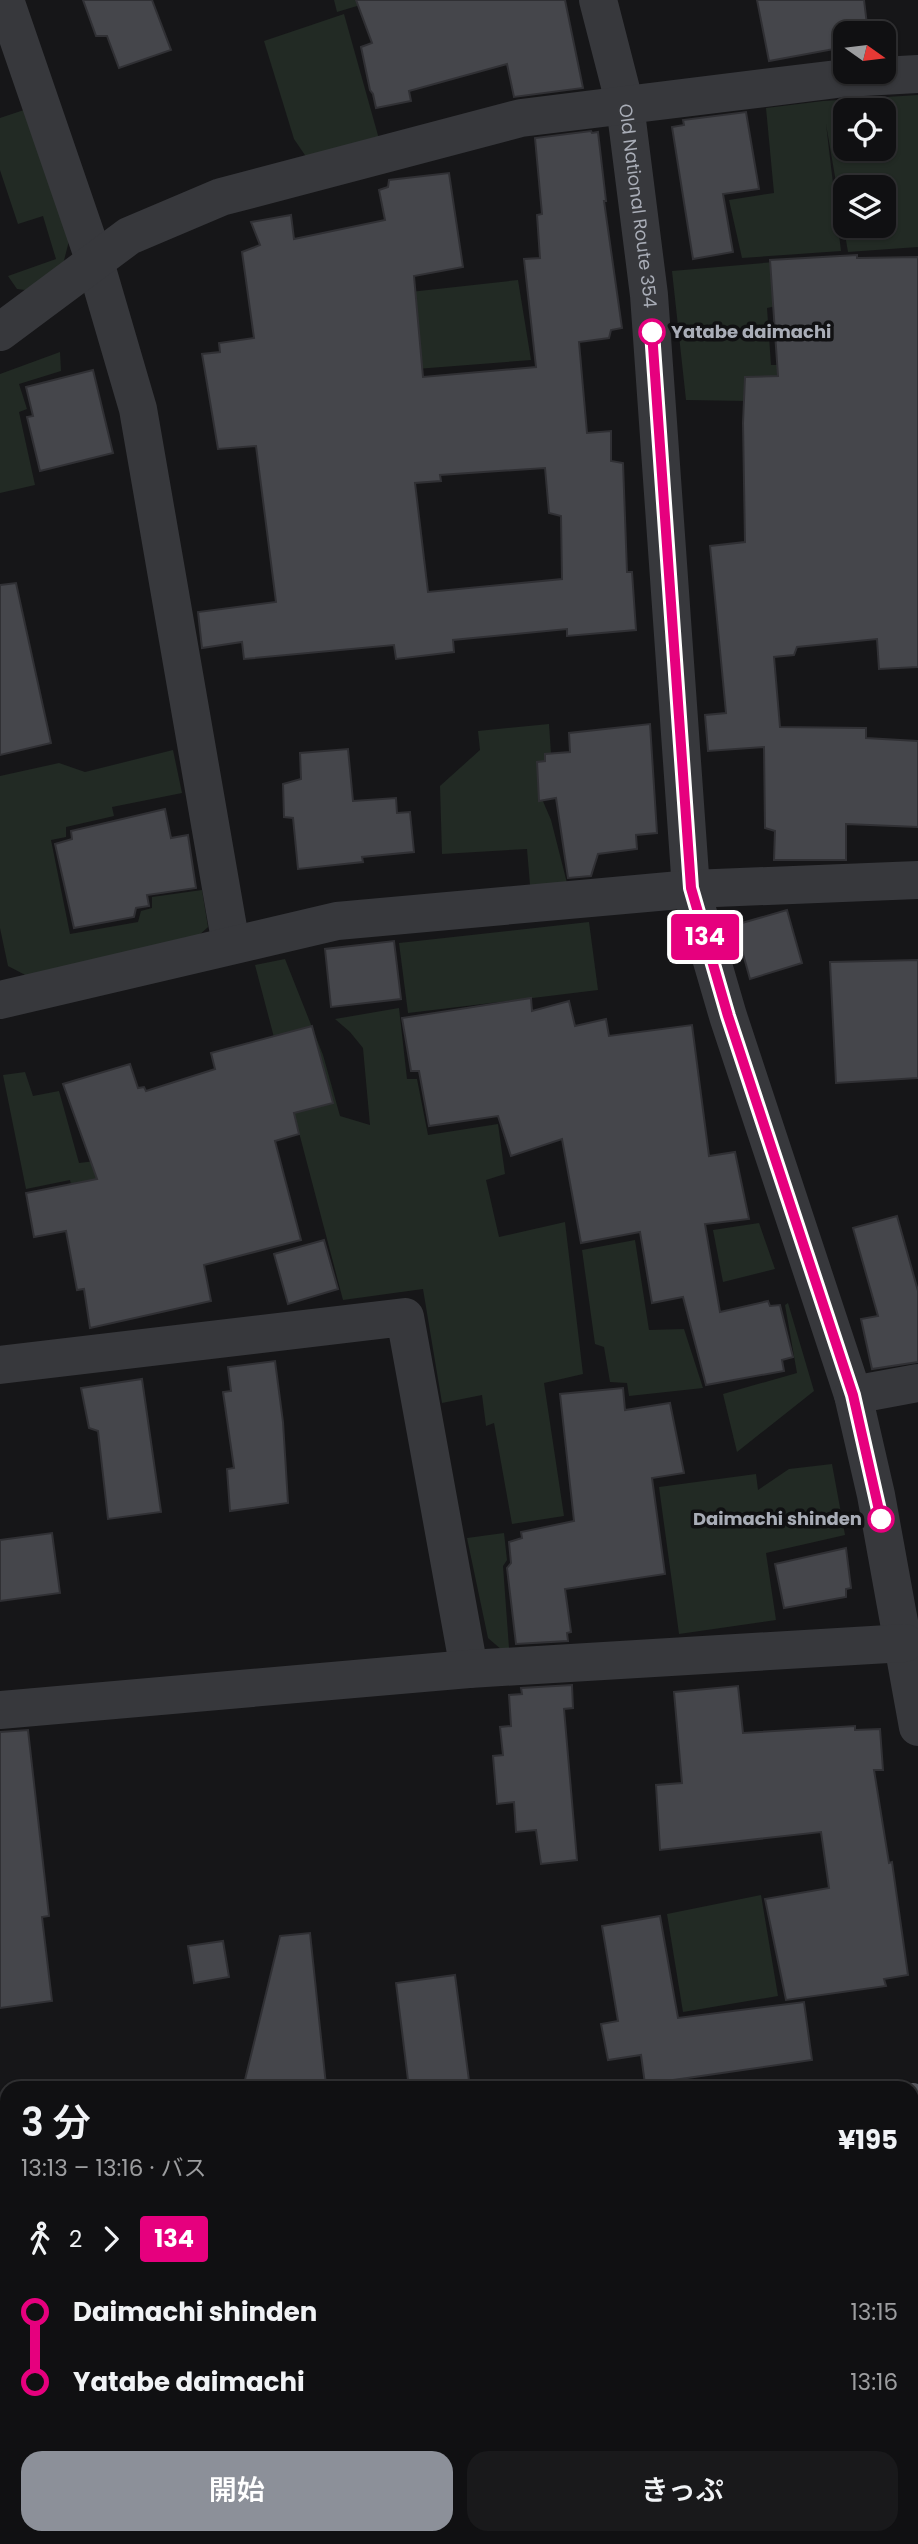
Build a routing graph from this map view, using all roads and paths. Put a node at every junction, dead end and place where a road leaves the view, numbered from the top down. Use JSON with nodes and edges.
{"nodes":[{"id":1,"x":5,"y":0,"type":"edge"},
{"id":2,"x":598,"y":0,"type":"edge"},
{"id":3,"x":918,"y":74,"type":"edge"},
{"id":4,"x":625,"y":105,"type":"junction"},
{"id":5,"x":95,"y":262,"type":"junction"},
{"id":6,"x":0,"y":332,"type":"edge"},
{"id":7,"x":918,"y":880,"type":"edge"},
{"id":8,"x":691,"y":888,"type":"junction"},
{"id":9,"x":231,"y":945,"type":"junction"},
{"id":10,"x":0,"y":1000,"type":"edge"},
{"id":11,"x":0,"y":1365,"type":"edge"},
{"id":12,"x":918,"y":1383,"type":"edge"},
{"id":13,"x":853,"y":1395,"type":"junction"},
{"id":14,"x":905,"y":1643,"type":"junction"},
{"id":15,"x":469,"y":1670,"type":"junction"},
{"id":16,"x":0,"y":1710,"type":"edge"},
{"id":17,"x":918,"y":1727,"type":"edge"}],
"edges":[{"from":1,"to":5,"type":"street"},
{"from":2,"to":4,"type":"street","name":"Old National Route 354"},
{"from":3,"to":4,"type":"street"},
{"from":4,"to":5,"type":"street"},
{"from":4,"to":8,"type":"street","name":"Old National Route 354"},
{"from":5,"to":6,"type":"street"},
{"from":5,"to":9,"type":"street"},
{"from":7,"to":8,"type":"street"},
{"from":8,"to":9,"type":"street"},
{"from":8,"to":13,"type":"street","name":"Old National Route 354"},
{"from":9,"to":10,"type":"street"},
{"from":11,"to":15,"type":"street"},
{"from":12,"to":13,"type":"street"},
{"from":13,"to":14,"type":"street","name":"Old National Route 354"},
{"from":14,"to":15,"type":"street"},
{"from":14,"to":17,"type":"street","name":"Old National Route 354"},
{"from":15,"to":16,"type":"street"}]}
